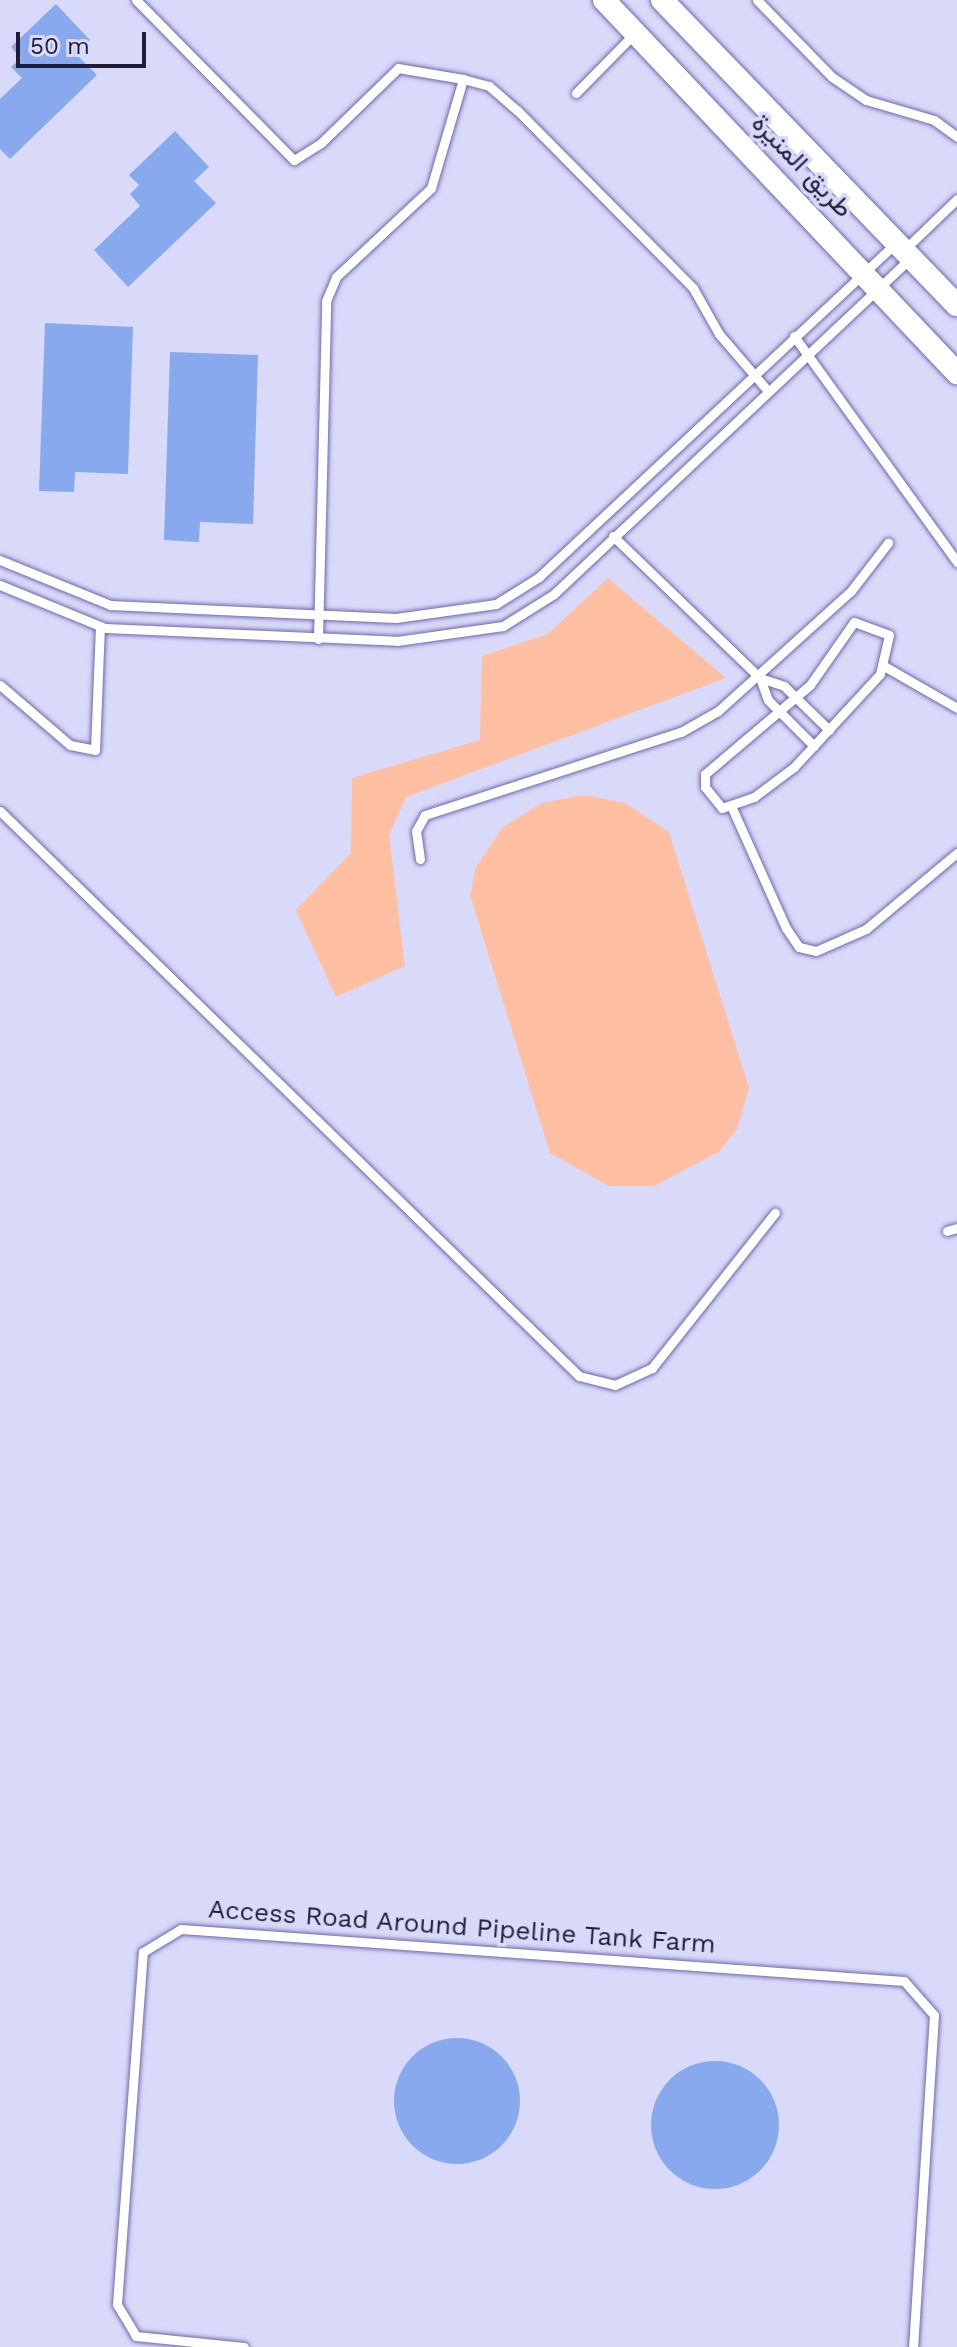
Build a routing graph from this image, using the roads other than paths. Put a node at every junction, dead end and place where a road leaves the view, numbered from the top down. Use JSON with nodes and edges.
{"nodes":[{"id":1,"x":136,"y":0,"type":"edge"},
{"id":2,"x":604,"y":0,"type":"edge"},
{"id":3,"x":662,"y":0,"type":"edge"},
{"id":4,"x":757,"y":0,"type":"edge"},
{"id":5,"x":636,"y":33,"type":"junction"},
{"id":6,"x":463,"y":79,"type":"junction"},
{"id":7,"x":576,"y":93,"type":"dead end"},
{"id":8,"x":957,"y":137,"type":"edge"},
{"id":9,"x":957,"y":199,"type":"edge"},
{"id":10,"x":904,"y":250,"type":"junction"},
{"id":11,"x":872,"y":280,"type":"junction"},
{"id":12,"x":957,"y":305,"type":"edge"},
{"id":13,"x":794,"y":336,"type":"junction"},
{"id":14,"x":809,"y":354,"type":"junction"},
{"id":15,"x":957,"y":373,"type":"edge"},
{"id":16,"x":753,"y":374,"type":"junction"},
{"id":17,"x":768,"y":391,"type":"junction"},
{"id":18,"x":613,"y":536,"type":"junction"},
{"id":19,"x":888,"y":543,"type":"dead end"},
{"id":20,"x":0,"y":560,"type":"edge"},
{"id":21,"x":957,"y":562,"type":"edge"},
{"id":22,"x":0,"y":585,"type":"edge"},
{"id":23,"x":318,"y":616,"type":"junction"},
{"id":24,"x":100,"y":626,"type":"junction"},
{"id":25,"x":318,"y":639,"type":"junction"},
{"id":26,"x":884,"y":666,"type":"junction"},
{"id":27,"x":760,"y":678,"type":"junction"},
{"id":28,"x":0,"y":685,"type":"edge"},
{"id":29,"x":796,"y":698,"type":"junction"},
{"id":30,"x":957,"y":708,"type":"edge"},
{"id":31,"x":781,"y":713,"type":"junction"},
{"id":32,"x":829,"y":730,"type":"junction"},
{"id":33,"x":814,"y":746,"type":"junction"},
{"id":34,"x":732,"y":808,"type":"junction"},
{"id":35,"x":0,"y":811,"type":"edge"},
{"id":36,"x":957,"y":853,"type":"edge"},
{"id":37,"x":420,"y":859,"type":"dead end"},
{"id":38,"x":775,"y":1213,"type":"dead end"},
{"id":39,"x":244,"y":2347,"type":"edge"},
{"id":40,"x":913,"y":2347,"type":"edge"}],
"edges":[{"from":1,"to":6,"type":"lane"},
{"from":2,"to":5,"type":"street","name":"طريق المنيرة"},
{"from":3,"to":10,"type":"street","name":"طريق المنيرة"},
{"from":4,"to":8,"type":"lane"},
{"from":5,"to":7,"type":"lane"},
{"from":5,"to":11,"type":"street","name":"طريق المنيرة"},
{"from":6,"to":16,"type":"lane"},
{"from":6,"to":23,"type":"lane"},
{"from":9,"to":10,"type":"lane"},
{"from":10,"to":11,"type":"lane"},
{"from":10,"to":11,"type":"lane"},
{"from":10,"to":12,"type":"street","name":"طريق المنيرة"},
{"from":11,"to":13,"type":"lane"},
{"from":11,"to":14,"type":"lane"},
{"from":11,"to":15,"type":"street","name":"طريق المنيرة"},
{"from":13,"to":14,"type":"lane"},
{"from":13,"to":16,"type":"lane"},
{"from":14,"to":17,"type":"lane"},
{"from":14,"to":21,"type":"lane"},
{"from":16,"to":17,"type":"lane"},
{"from":16,"to":23,"type":"lane"},
{"from":17,"to":18,"type":"lane"},
{"from":18,"to":25,"type":"lane"},
{"from":18,"to":27,"type":"lane"},
{"from":19,"to":27,"type":"lane"},
{"from":20,"to":23,"type":"lane"},
{"from":22,"to":24,"type":"lane"},
{"from":23,"to":25,"type":"lane"},
{"from":24,"to":25,"type":"lane"},
{"from":24,"to":28,"type":"lane"},
{"from":26,"to":29,"type":"lane"},
{"from":26,"to":30,"type":"lane"},
{"from":26,"to":32,"type":"lane"},
{"from":27,"to":29,"type":"lane"},
{"from":27,"to":31,"type":"lane"},
{"from":27,"to":37,"type":"lane"},
{"from":29,"to":31,"type":"lane"},
{"from":29,"to":32,"type":"lane"},
{"from":31,"to":33,"type":"lane"},
{"from":31,"to":34,"type":"lane"},
{"from":32,"to":33,"type":"lane"},
{"from":33,"to":34,"type":"lane"},
{"from":34,"to":36,"type":"lane"},
{"from":35,"to":38,"type":"lane"},
{"from":39,"to":40,"type":"lane","name":"Access Road Around Pipeline Tank Farm"}]}
